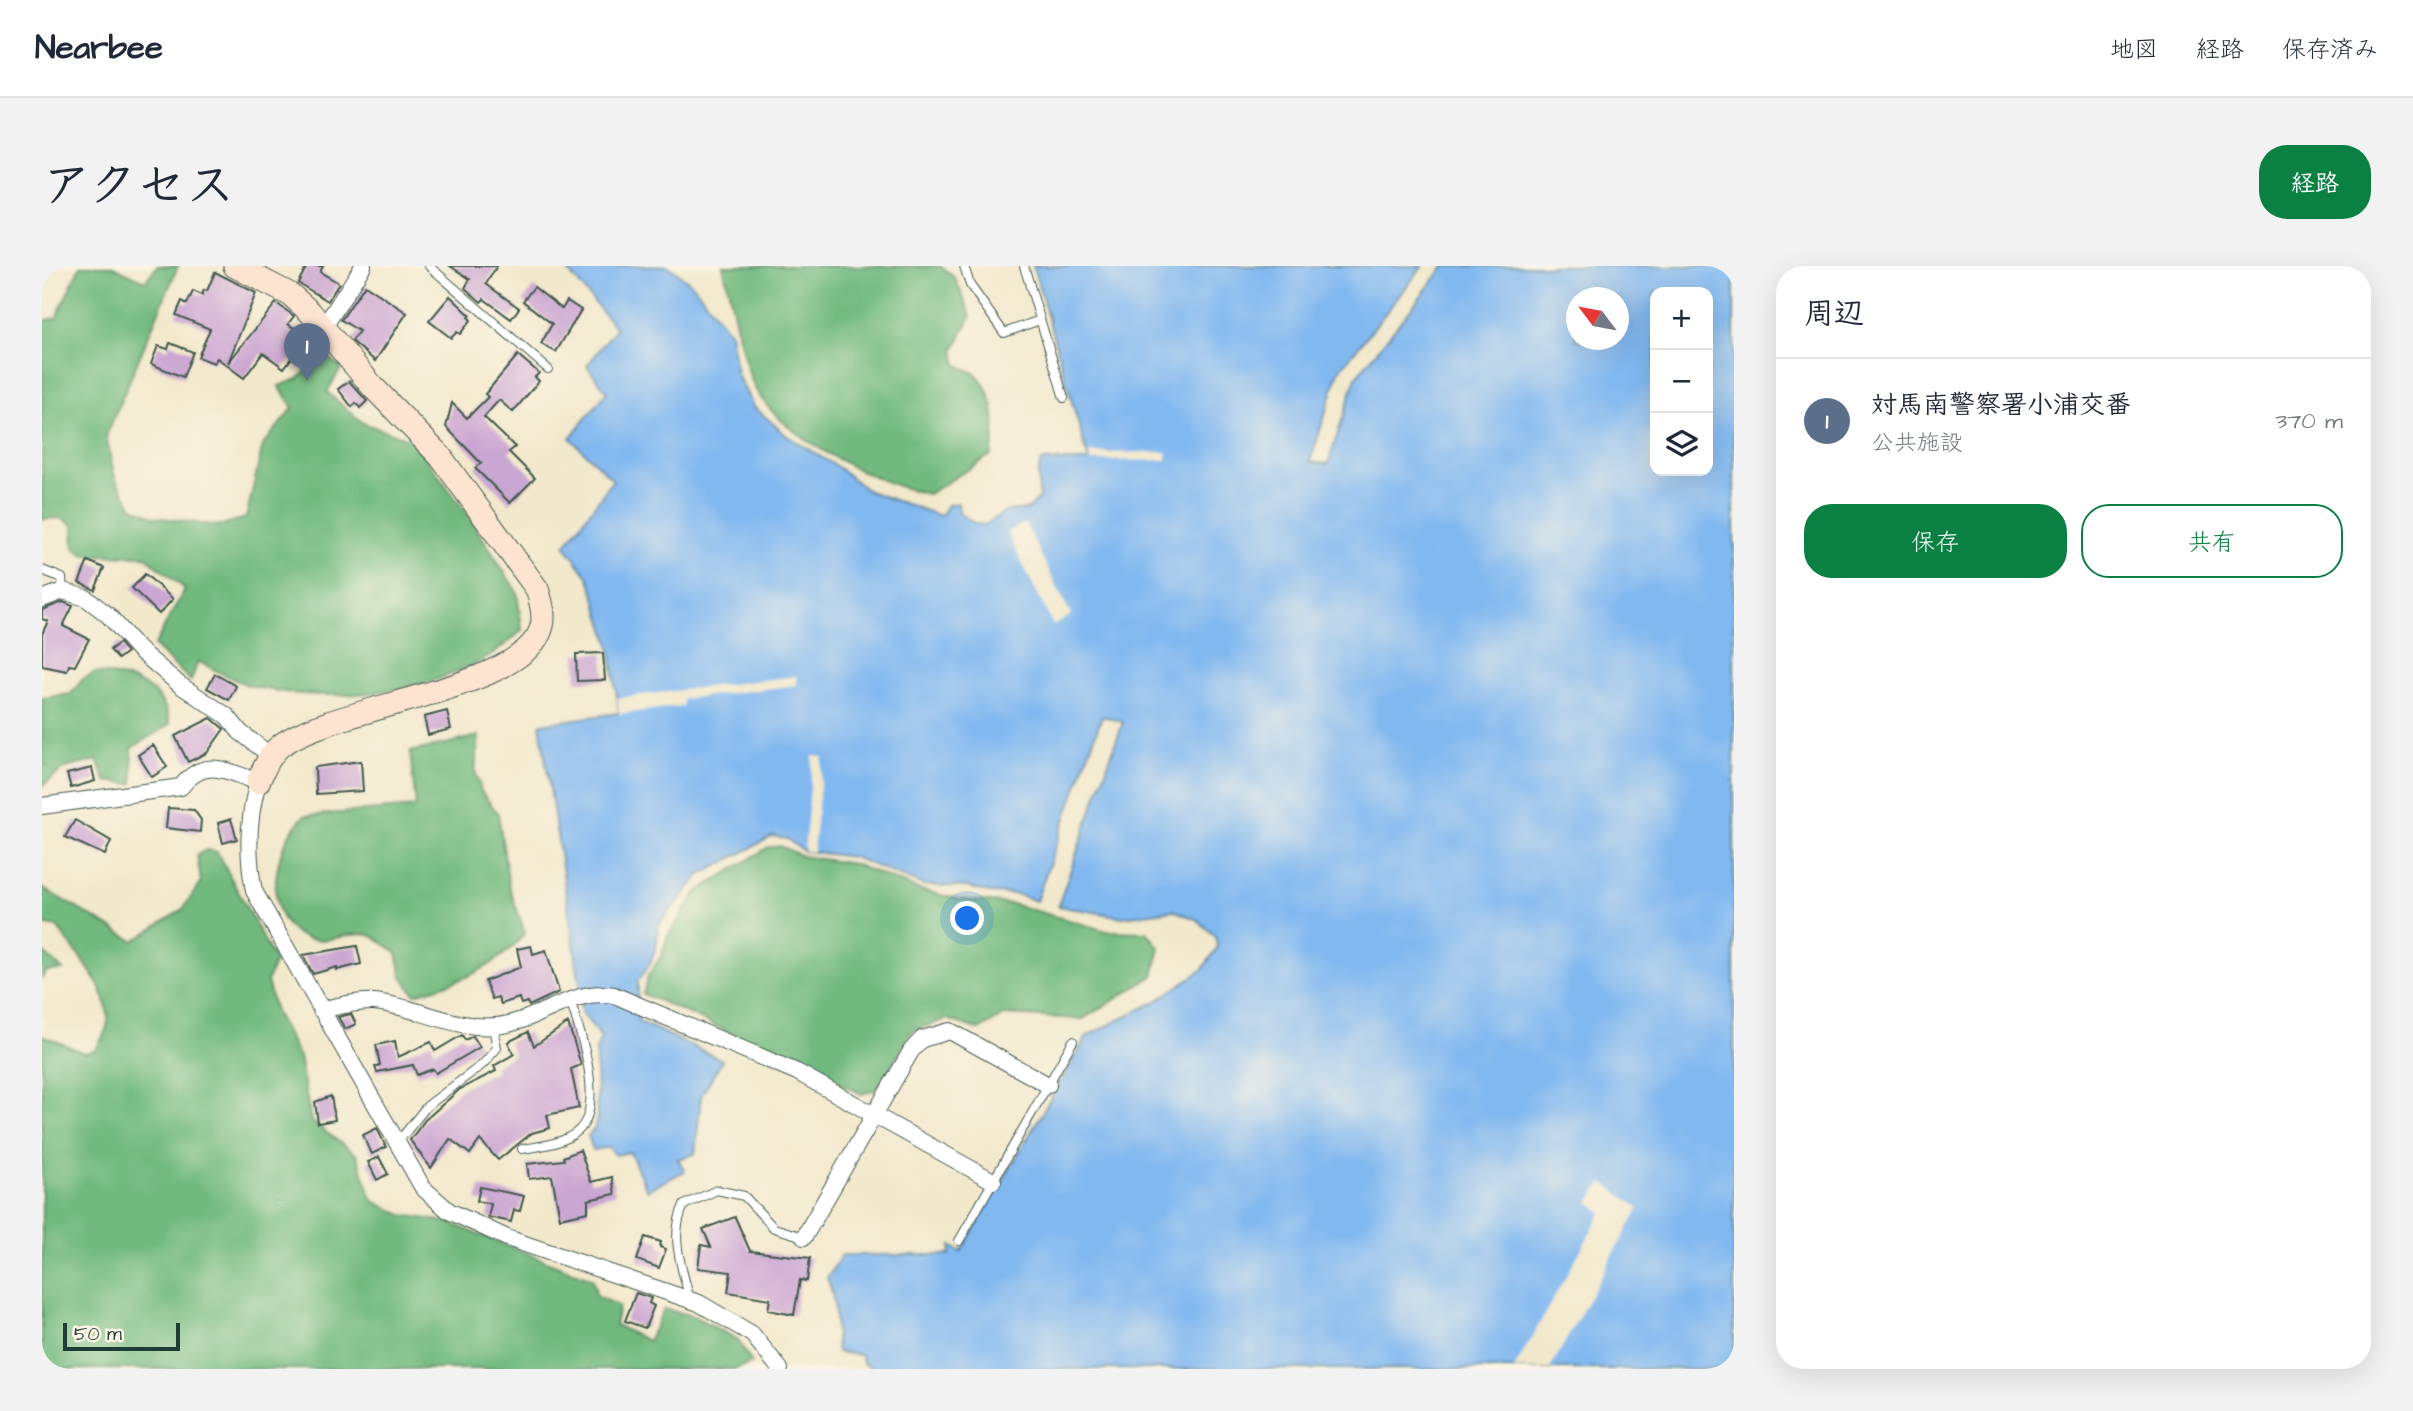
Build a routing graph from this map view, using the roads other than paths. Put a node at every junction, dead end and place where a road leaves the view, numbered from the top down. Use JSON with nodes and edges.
{"nodes":[{"id":1,"x":235,"y":266,"type":"edge"},
{"id":2,"x":363,"y":266,"type":"edge"},
{"id":3,"x":429,"y":266,"type":"edge"},
{"id":4,"x":964,"y":266,"type":"edge"},
{"id":5,"x":1024,"y":266,"type":"edge"},
{"id":6,"x":1040,"y":320,"type":"junction"},
{"id":7,"x":324,"y":327,"type":"junction"},
{"id":8,"x":548,"y":369,"type":"dead end"},
{"id":9,"x":1065,"y":398,"type":"dead end"},
{"id":10,"x":42,"y":570,"type":"edge"},
{"id":11,"x":63,"y":591,"type":"junction"},
{"id":12,"x":42,"y":599,"type":"edge"},
{"id":13,"x":271,"y":756,"type":"junction"},
{"id":14,"x":258,"y":782,"type":"junction"},
{"id":15,"x":42,"y":806,"type":"edge"},
{"id":16,"x":573,"y":998,"type":"junction"},
{"id":17,"x":321,"y":1010,"type":"junction"},
{"id":18,"x":493,"y":1027,"type":"junction"},
{"id":19,"x":1073,"y":1041,"type":"dead end"},
{"id":20,"x":1048,"y":1085,"type":"junction"},
{"id":21,"x":875,"y":1114,"type":"junction"},
{"id":22,"x":397,"y":1143,"type":"junction"},
{"id":23,"x":522,"y":1149,"type":"dead end"},
{"id":24,"x":993,"y":1181,"type":"junction"},
{"id":25,"x":804,"y":1237,"type":"joint"},
{"id":26,"x":958,"y":1241,"type":"dead end"},
{"id":27,"x":690,"y":1300,"type":"junction"},
{"id":28,"x":780,"y":1369,"type":"edge"}],
"edges":[{"from":1,"to":7,"type":"street"},
{"from":2,"to":7,"type":"street"},
{"from":3,"to":8,"type":"lane"},
{"from":4,"to":6,"type":"lane"},
{"from":5,"to":6,"type":"lane"},
{"from":6,"to":9,"type":"lane"},
{"from":7,"to":13,"type":"street"},
{"from":10,"to":11,"type":"lane"},
{"from":11,"to":12,"type":"street"},
{"from":11,"to":13,"type":"street"},
{"from":13,"to":14,"type":"street"},
{"from":14,"to":15,"type":"street"},
{"from":14,"to":17,"type":"street"},
{"from":16,"to":18,"type":"street"},
{"from":16,"to":21,"type":"street"},
{"from":16,"to":23,"type":"lane"},
{"from":17,"to":18,"type":"street"},
{"from":17,"to":22,"type":"street"},
{"from":18,"to":22,"type":"lane"},
{"from":19,"to":20,"type":"lane"},
{"from":20,"to":21,"type":"street"},
{"from":20,"to":24,"type":"lane"},
{"from":21,"to":24,"type":"street"},
{"from":21,"to":25,"type":"street"},
{"from":22,"to":27,"type":"street"},
{"from":24,"to":26,"type":"lane"},
{"from":25,"to":27,"type":"lane"},
{"from":27,"to":28,"type":"street"}]}
